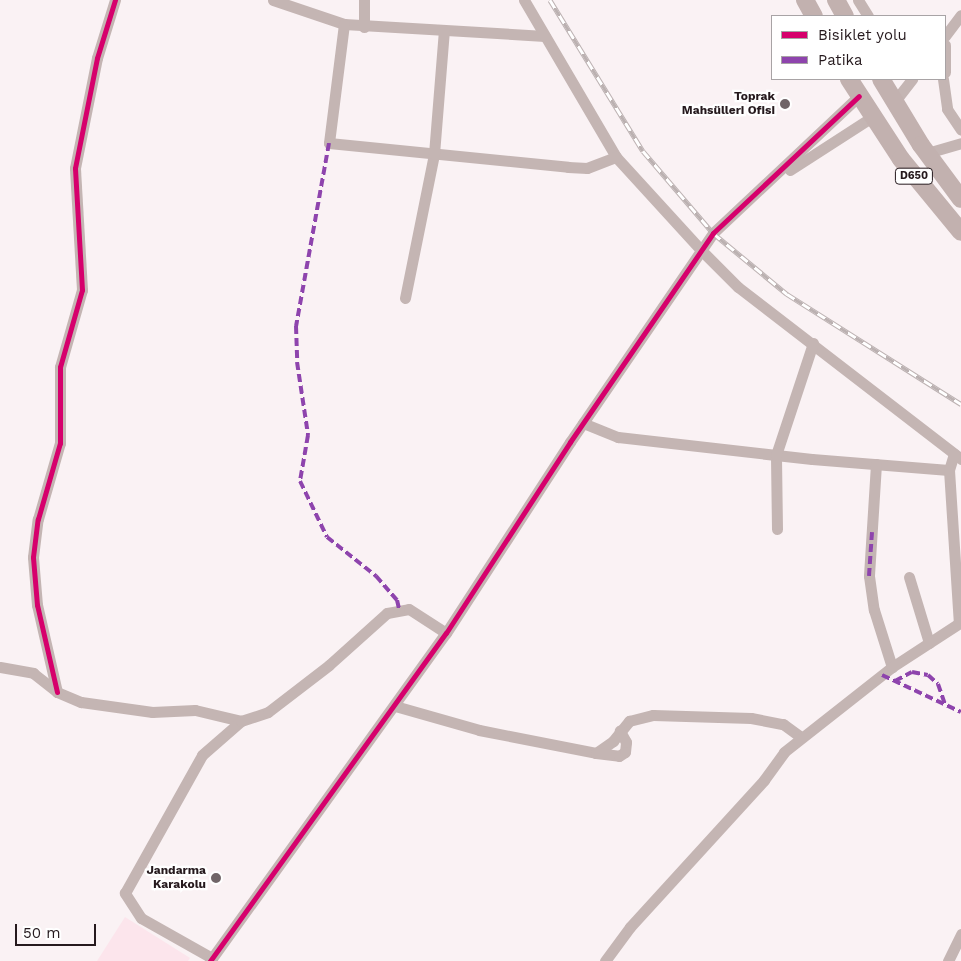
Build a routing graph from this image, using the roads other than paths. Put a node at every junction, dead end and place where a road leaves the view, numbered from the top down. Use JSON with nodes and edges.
{"nodes":[{"id":1,"x":115,"y":0,"type":"edge"},
{"id":2,"x":273,"y":0,"type":"edge"},
{"id":3,"x":364,"y":0,"type":"edge"},
{"id":4,"x":524,"y":0,"type":"edge"},
{"id":5,"x":805,"y":0,"type":"edge"},
{"id":6,"x":836,"y":0,"type":"edge"},
{"id":7,"x":858,"y":0,"type":"edge"},
{"id":8,"x":961,"y":14,"type":"edge"},
{"id":9,"x":813,"y":15,"type":"edge"},
{"id":10,"x":845,"y":15,"type":"edge"},
{"id":11,"x":867,"y":15,"type":"edge"},
{"id":12,"x":344,"y":24,"type":"junction"},
{"id":13,"x":946,"y":26,"type":"edge"},
{"id":14,"x":364,"y":27,"type":"junction"},
{"id":15,"x":444,"y":31,"type":"junction"},
{"id":16,"x":946,"y":35,"type":"edge"},
{"id":17,"x":545,"y":36,"type":"junction"},
{"id":18,"x":851,"y":80,"type":"edge"},
{"id":19,"x":881,"y":80,"type":"edge"},
{"id":20,"x":883,"y":80,"type":"edge"},
{"id":21,"x":911,"y":80,"type":"edge"},
{"id":22,"x":943,"y":80,"type":"edge"},
{"id":23,"x":859,"y":96,"type":"junction"},
{"id":24,"x":895,"y":100,"type":"junction"},
{"id":25,"x":872,"y":117,"type":"junction"},
{"id":26,"x":961,"y":130,"type":"edge"},
{"id":27,"x":961,"y":143,"type":"edge"},
{"id":28,"x":927,"y":153,"type":"junction"},
{"id":29,"x":434,"y":154,"type":"junction"},
{"id":30,"x":616,"y":157,"type":"junction"},
{"id":31,"x":768,"y":184,"type":"junction"},
{"id":32,"x":961,"y":199,"type":"edge"},
{"id":33,"x":961,"y":232,"type":"edge"},
{"id":34,"x":701,"y":250,"type":"junction"},
{"id":35,"x":405,"y":298,"type":"dead end"},
{"id":36,"x":813,"y":343,"type":"junction"},
{"id":37,"x":584,"y":423,"type":"junction"},
{"id":38,"x":776,"y":455,"type":"junction"},
{"id":39,"x":958,"y":456,"type":"edge"},
{"id":40,"x":876,"y":464,"type":"junction"},
{"id":41,"x":949,"y":470,"type":"junction"},
{"id":42,"x":777,"y":529,"type":"dead end"},
{"id":43,"x":909,"y":577,"type":"dead end"},
{"id":44,"x":960,"y":622,"type":"edge"},
{"id":45,"x":446,"y":633,"type":"junction"},
{"id":46,"x":930,"y":643,"type":"junction"},
{"id":47,"x":0,"y":667,"type":"edge"},
{"id":48,"x":892,"y":667,"type":"junction"},
{"id":49,"x":57,"y":692,"type":"junction"},
{"id":50,"x":395,"y":706,"type":"junction"},
{"id":51,"x":241,"y":721,"type":"junction"},
{"id":52,"x":620,"y":731,"type":"junction"},
{"id":53,"x":801,"y":737,"type":"junction"},
{"id":54,"x":596,"y":753,"type":"junction"},
{"id":55,"x":961,"y":934,"type":"edge"},
{"id":56,"x":211,"y":960,"type":"edge"},
{"id":57,"x":605,"y":961,"type":"edge"},
{"id":58,"x":948,"y":961,"type":"edge"}],
"edges":[{"from":1,"to":49,"type":"street"},
{"from":2,"to":12,"type":"street"},
{"from":3,"to":14,"type":"street"},
{"from":4,"to":17,"type":"street"},
{"from":5,"to":9,"type":"highway"},
{"from":6,"to":10,"type":"highway"},
{"from":7,"to":11,"type":"street"},
{"from":8,"to":13,"type":"street"},
{"from":8,"to":16,"type":"street"},
{"from":12,"to":14,"type":"street"},
{"from":12,"to":29,"type":"street"},
{"from":14,"to":15,"type":"street"},
{"from":15,"to":17,"type":"street"},
{"from":15,"to":29,"type":"street"},
{"from":17,"to":30,"type":"street"},
{"from":18,"to":23,"type":"highway","number":"D650"},
{"from":19,"to":23,"type":"highway"},
{"from":20,"to":24,"type":"highway","number":"D650"},
{"from":21,"to":24,"type":"street"},
{"from":22,"to":26,"type":"street"},
{"from":23,"to":25,"type":"highway","number":"D650"},
{"from":23,"to":31,"type":"street"},
{"from":24,"to":25,"type":"highway"},
{"from":24,"to":28,"type":"highway","number":"D650"},
{"from":25,"to":31,"type":"street"},
{"from":25,"to":33,"type":"highway","number":"D650"},
{"from":27,"to":28,"type":"street"},
{"from":28,"to":32,"type":"highway","number":"D650"},
{"from":29,"to":30,"type":"street"},
{"from":29,"to":35,"type":"street"},
{"from":30,"to":34,"type":"street"},
{"from":31,"to":34,"type":"street"},
{"from":34,"to":36,"type":"street"},
{"from":34,"to":37,"type":"street"},
{"from":36,"to":38,"type":"street"},
{"from":36,"to":39,"type":"street"},
{"from":37,"to":38,"type":"street"},
{"from":37,"to":45,"type":"street"},
{"from":38,"to":40,"type":"street"},
{"from":38,"to":42,"type":"street"},
{"from":39,"to":41,"type":"street"},
{"from":40,"to":41,"type":"street"},
{"from":40,"to":48,"type":"street"},
{"from":41,"to":44,"type":"street"},
{"from":43,"to":46,"type":"street"},
{"from":44,"to":46,"type":"street"},
{"from":45,"to":50,"type":"street"},
{"from":45,"to":51,"type":"street"},
{"from":46,"to":48,"type":"street"},
{"from":47,"to":49,"type":"street"},
{"from":48,"to":53,"type":"street"},
{"from":49,"to":51,"type":"street"},
{"from":50,"to":54,"type":"street"},
{"from":50,"to":56,"type":"street"},
{"from":51,"to":56,"type":"street"},
{"from":52,"to":53,"type":"street"},
{"from":52,"to":54,"type":"street"},
{"from":52,"to":54,"type":"street"},
{"from":53,"to":57,"type":"street"},
{"from":55,"to":58,"type":"street"}]}
